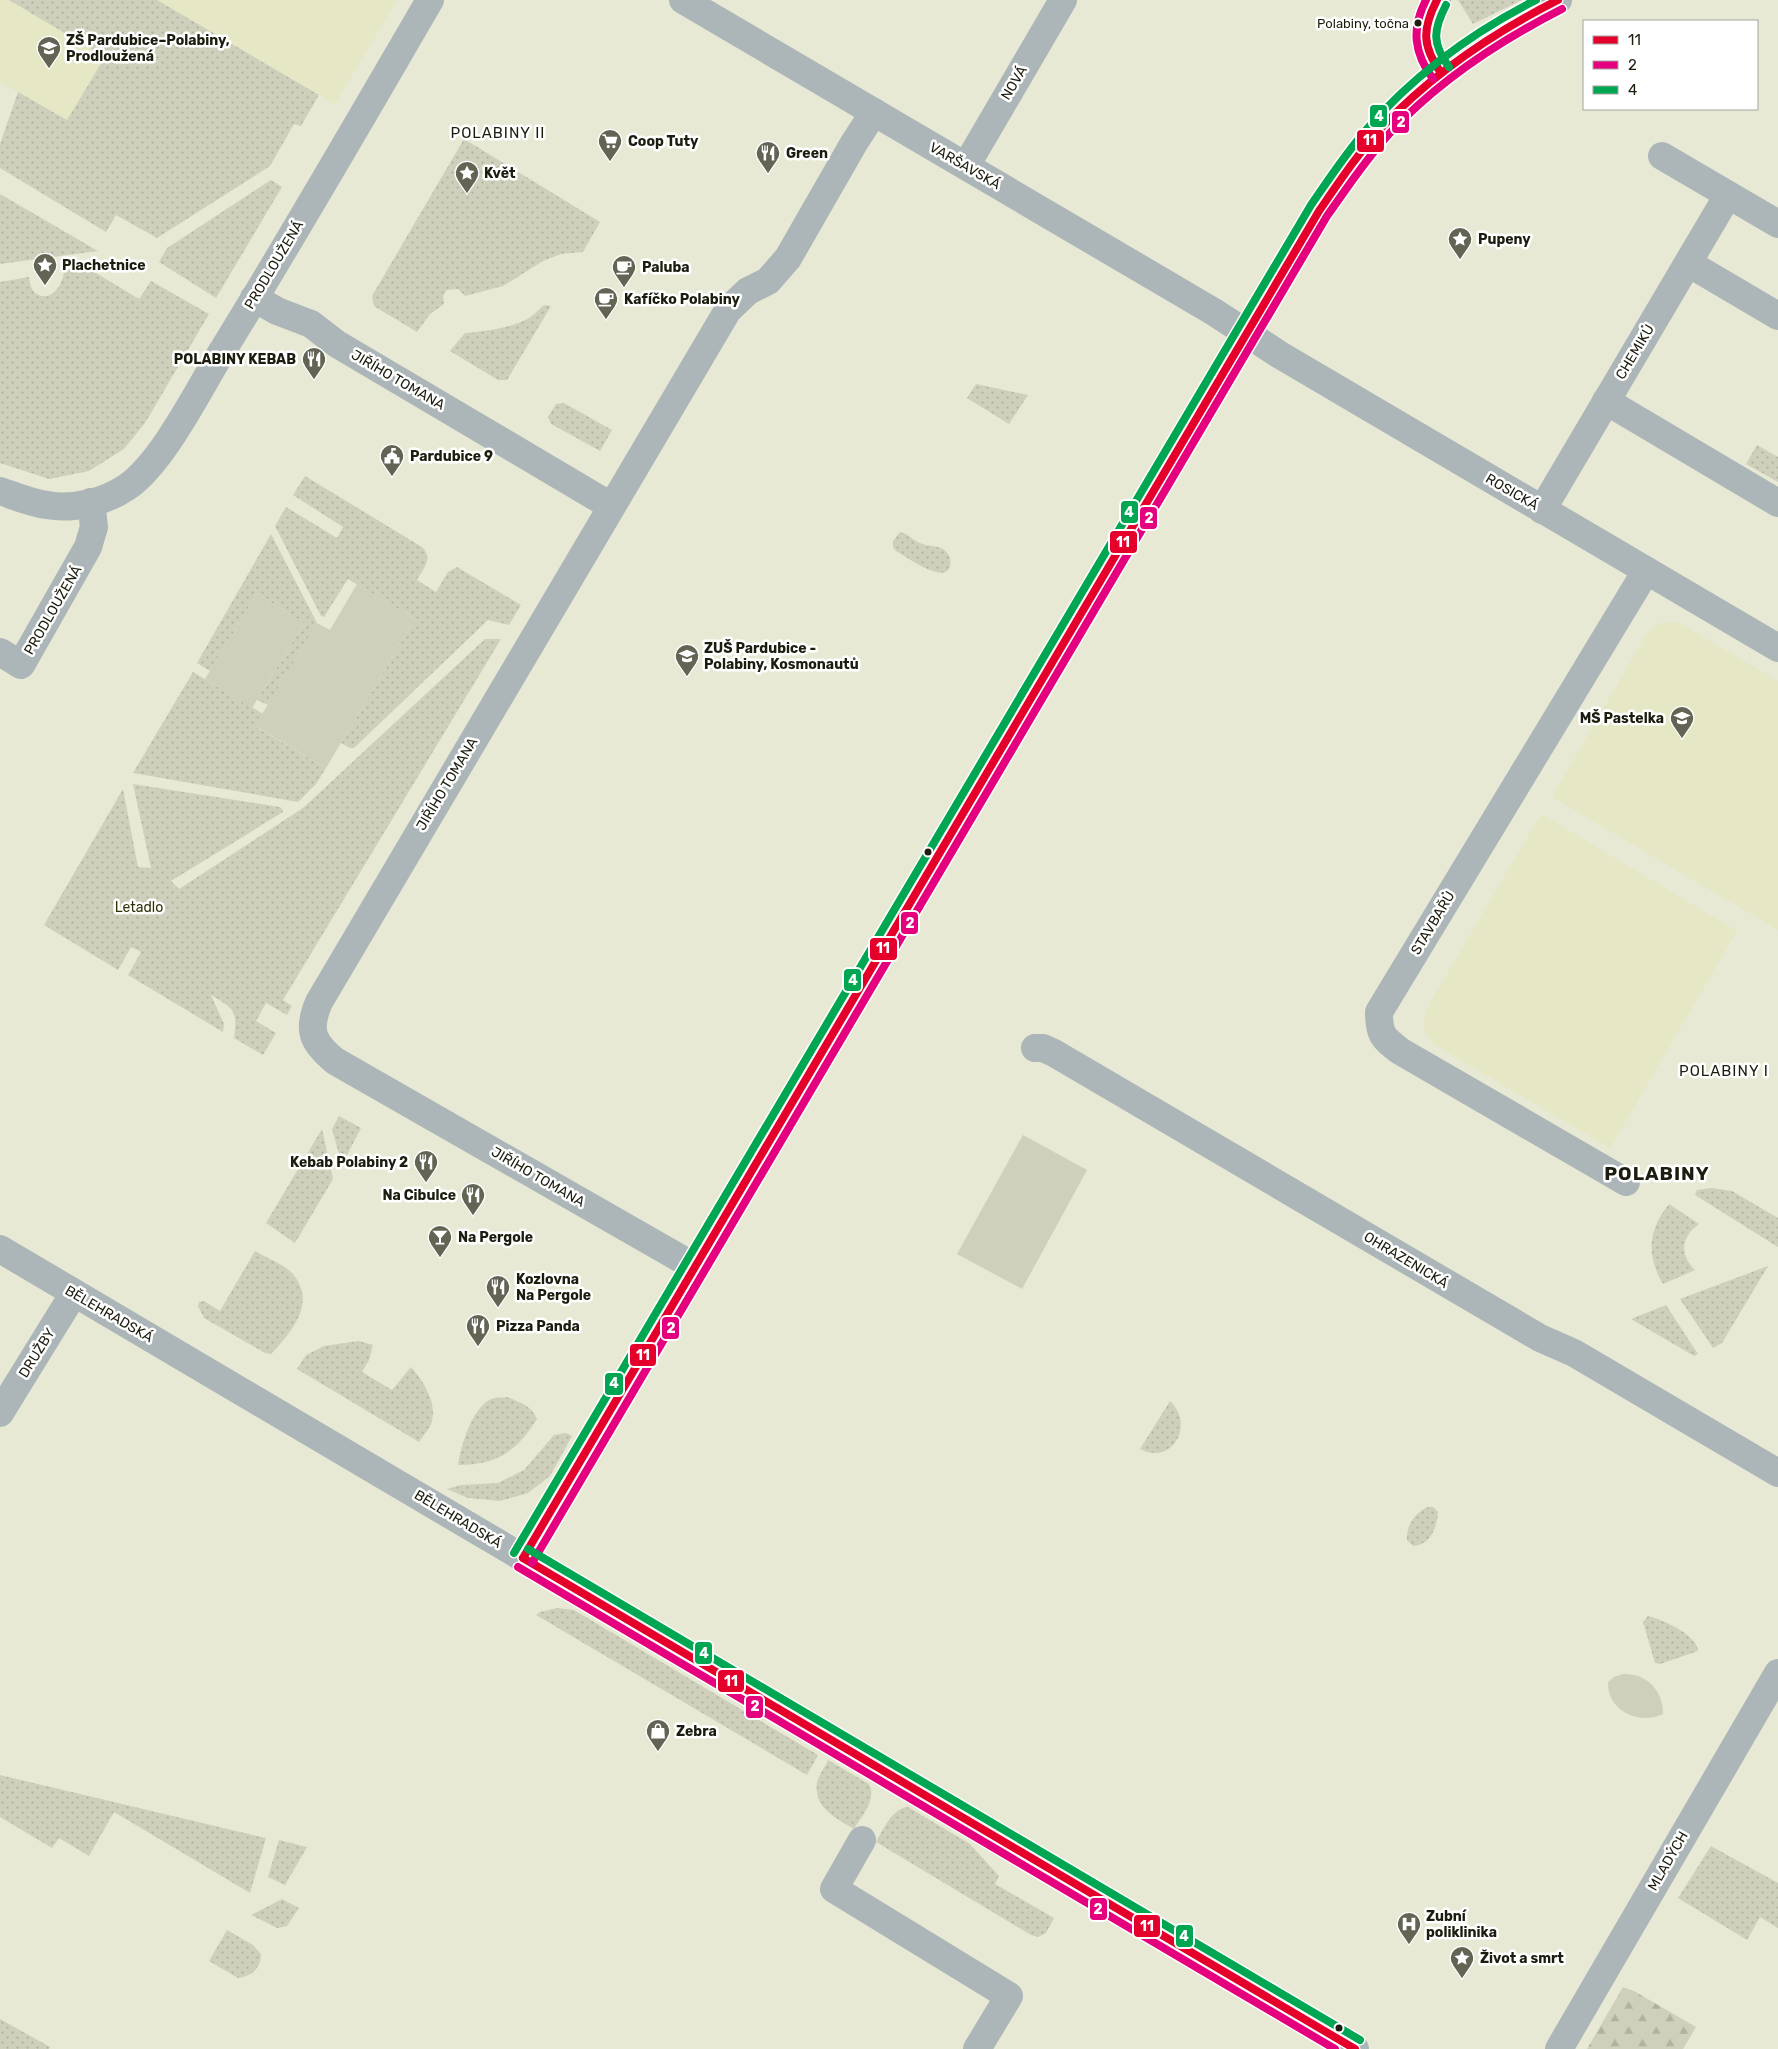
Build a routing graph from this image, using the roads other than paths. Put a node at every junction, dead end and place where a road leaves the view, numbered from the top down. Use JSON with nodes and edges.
{"nodes":[{"id":1,"x":430,"y":0,"type":"edge"},
{"id":2,"x":683,"y":0,"type":"edge"},
{"id":3,"x":1063,"y":0,"type":"edge"},
{"id":4,"x":1437,"y":0,"type":"edge"},
{"id":5,"x":1558,"y":0,"type":"edge"},
{"id":6,"x":1441,"y":73,"type":"junction"},
{"id":7,"x":874,"y":112,"type":"junction"},
{"id":8,"x":1662,"y":156,"type":"dead end"},
{"id":9,"x":966,"y":166,"type":"junction"},
{"id":10,"x":1728,"y":195,"type":"junction"},
{"id":11,"x":1778,"y":224,"type":"edge"},
{"id":12,"x":1688,"y":264,"type":"junction"},
{"id":13,"x":254,"y":298,"type":"junction"},
{"id":14,"x":1778,"y":316,"type":"edge"},
{"id":15,"x":1247,"y":333,"type":"junction"},
{"id":16,"x":1606,"y":401,"type":"junction"},
{"id":17,"x":0,"y":491,"type":"edge"},
{"id":18,"x":91,"y":502,"type":"junction"},
{"id":19,"x":1778,"y":503,"type":"edge"},
{"id":20,"x":611,"y":506,"type":"junction"},
{"id":21,"x":1542,"y":510,"type":"junction"},
{"id":22,"x":1646,"y":570,"type":"junction"},
{"id":23,"x":1778,"y":648,"type":"edge"},
{"id":24,"x":0,"y":652,"type":"edge"},
{"id":25,"x":1035,"y":1048,"type":"dead end"},
{"id":26,"x":1626,"y":1182,"type":"dead end"},
{"id":27,"x":0,"y":1249,"type":"edge"},
{"id":28,"x":695,"y":1267,"type":"junction"},
{"id":29,"x":74,"y":1293,"type":"junction"},
{"id":30,"x":0,"y":1413,"type":"edge"},
{"id":31,"x":1778,"y":1473,"type":"edge"},
{"id":32,"x":523,"y":1558,"type":"junction"},
{"id":33,"x":1778,"y":1673,"type":"edge"},
{"id":34,"x":862,"y":1840,"type":"dead end"},
{"id":35,"x":977,"y":2049,"type":"edge"},
{"id":36,"x":1355,"y":2049,"type":"edge"},
{"id":37,"x":1559,"y":2049,"type":"edge"}],
"edges":[{"from":1,"to":13,"type":"street","name":"PRODLOUŽENÁ"},
{"from":2,"to":7,"type":"street","name":"VARŠAVSKÁ"},
{"from":3,"to":9,"type":"street","name":"NOVÁ"},
{"from":4,"to":6,"type":"street"},
{"from":5,"to":6,"type":"street"},
{"from":6,"to":15,"type":"street"},
{"from":7,"to":9,"type":"street","name":"VARŠAVSKÁ"},
{"from":7,"to":20,"type":"street"},
{"from":8,"to":10,"type":"street"},
{"from":9,"to":15,"type":"street","name":"VARŠAVSKÁ"},
{"from":10,"to":11,"type":"street"},
{"from":10,"to":12,"type":"street","name":"CHEMIKŮ"},
{"from":12,"to":14,"type":"street"},
{"from":12,"to":16,"type":"street","name":"CHEMIKŮ"},
{"from":13,"to":18,"type":"street","name":"PRODLOUŽENÁ"},
{"from":13,"to":20,"type":"street","name":"JIŘÍHO TOMANA"},
{"from":15,"to":21,"type":"street","name":"ROSICKÁ"},
{"from":15,"to":28,"type":"street"},
{"from":16,"to":19,"type":"street"},
{"from":16,"to":21,"type":"street","name":"CHEMIKŮ"},
{"from":17,"to":18,"type":"street","name":"PRODLOUŽENÁ"},
{"from":18,"to":24,"type":"street","name":"PRODLOUŽENÁ"},
{"from":20,"to":28,"type":"street","name":"JIŘÍHO TOMANA"},
{"from":21,"to":22,"type":"street","name":"ROSICKÁ"},
{"from":22,"to":23,"type":"street","name":"ROSICKÁ"},
{"from":22,"to":26,"type":"street","name":"STAVBAŘŮ"},
{"from":25,"to":31,"type":"street","name":"OHRAZENICKÁ"},
{"from":27,"to":29,"type":"street","name":"BĚLEHRADSKÁ"},
{"from":28,"to":32,"type":"street"},
{"from":29,"to":30,"type":"street","name":"DRUŽBY"},
{"from":29,"to":32,"type":"street","name":"BĚLEHRADSKÁ"},
{"from":32,"to":36,"type":"street","name":"BĚLEHRADSKÁ"},
{"from":33,"to":37,"type":"street","name":"MLADÝCH"},
{"from":34,"to":35,"type":"street"}]}
